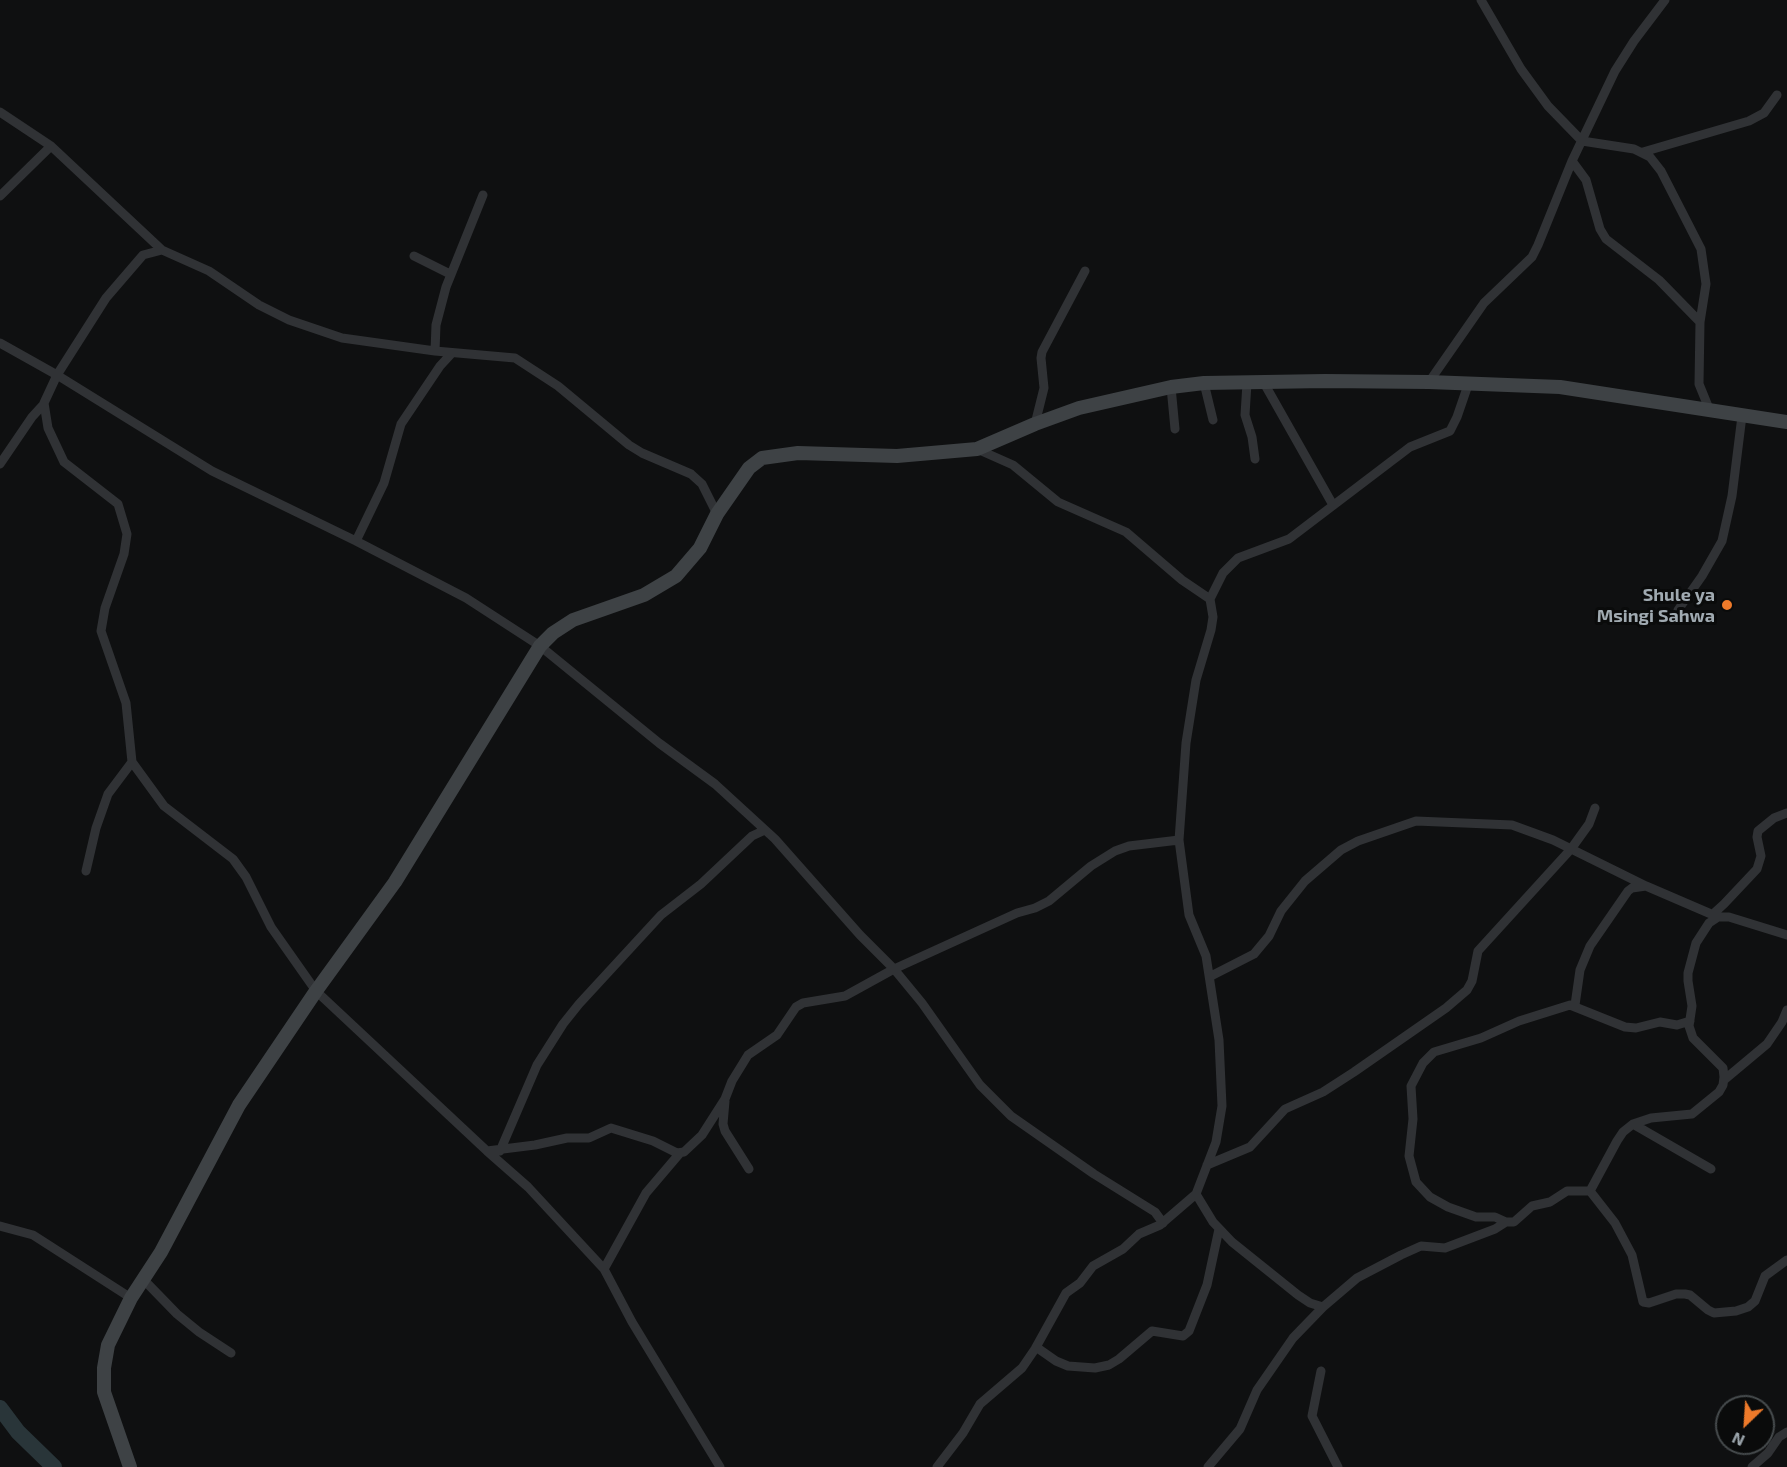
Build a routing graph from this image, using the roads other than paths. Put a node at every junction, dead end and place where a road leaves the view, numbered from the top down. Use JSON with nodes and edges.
{"nodes":[{"id":1,"x":1481,"y":0,"type":"edge"},
{"id":2,"x":1665,"y":0,"type":"edge"},
{"id":3,"x":1777,"y":95,"type":"dead end"},
{"id":4,"x":0,"y":112,"type":"edge"},
{"id":5,"x":1582,"y":141,"type":"junction"},
{"id":6,"x":51,"y":146,"type":"junction"},
{"id":7,"x":1643,"y":152,"type":"junction"},
{"id":8,"x":1572,"y":160,"type":"junction"},
{"id":9,"x":483,"y":195,"type":"dead end"},
{"id":10,"x":0,"y":196,"type":"edge"},
{"id":11,"x":162,"y":250,"type":"junction"},
{"id":12,"x":414,"y":256,"type":"dead end"},
{"id":13,"x":1085,"y":271,"type":"dead end"},
{"id":14,"x":450,"y":274,"type":"junction"},
{"id":15,"x":1700,"y":322,"type":"junction"},
{"id":16,"x":0,"y":343,"type":"edge"},
{"id":17,"x":435,"y":351,"type":"junction"},
{"id":18,"x":452,"y":353,"type":"junction"},
{"id":19,"x":57,"y":375,"type":"junction"},
{"id":20,"x":1429,"y":382,"type":"junction"},
{"id":21,"x":1204,"y":383,"type":"junction"},
{"id":22,"x":1246,"y":383,"type":"junction"},
{"id":23,"x":1264,"y":383,"type":"junction"},
{"id":24,"x":1468,"y":385,"type":"junction"},
{"id":25,"x":1171,"y":387,"type":"junction"},
{"id":26,"x":44,"y":405,"type":"junction"},
{"id":27,"x":1710,"y":411,"type":"junction"},
{"id":28,"x":1742,"y":416,"type":"junction"},
{"id":29,"x":1213,"y":420,"type":"dead end"},
{"id":30,"x":1787,"y":422,"type":"edge"},
{"id":31,"x":1035,"y":424,"type":"junction"},
{"id":32,"x":1175,"y":429,"type":"dead end"},
{"id":33,"x":977,"y":449,"type":"junction"},
{"id":34,"x":1255,"y":459,"type":"dead end"},
{"id":35,"x":0,"y":464,"type":"edge"},
{"id":36,"x":1333,"y":505,"type":"junction"},
{"id":37,"x":717,"y":514,"type":"junction"},
{"id":38,"x":356,"y":541,"type":"junction"},
{"id":39,"x":1210,"y":599,"type":"junction"},
{"id":40,"x":1678,"y":610,"type":"dead end"},
{"id":41,"x":540,"y":646,"type":"junction"},
{"id":42,"x":132,"y":762,"type":"junction"},
{"id":43,"x":1595,"y":808,"type":"dead end"},
{"id":44,"x":1787,"y":813,"type":"edge"},
{"id":45,"x":765,"y":830,"type":"junction"},
{"id":46,"x":1179,"y":840,"type":"junction"},
{"id":47,"x":1572,"y":849,"type":"junction"},
{"id":48,"x":86,"y":871,"type":"dead end"},
{"id":49,"x":1647,"y":886,"type":"junction"},
{"id":50,"x":1715,"y":916,"type":"junction"},
{"id":51,"x":1787,"y":935,"type":"edge"},
{"id":52,"x":894,"y":969,"type":"junction"},
{"id":53,"x":1211,"y":976,"type":"junction"},
{"id":54,"x":316,"y":991,"type":"junction"},
{"id":55,"x":1575,"y":1005,"type":"junction"},
{"id":56,"x":1787,"y":1010,"type":"edge"},
{"id":57,"x":1690,"y":1020,"type":"junction"},
{"id":58,"x":1724,"y":1080,"type":"junction"},
{"id":59,"x":725,"y":1099,"type":"junction"},
{"id":60,"x":1633,"y":1124,"type":"junction"},
{"id":61,"x":500,"y":1151,"type":"junction"},
{"id":62,"x":487,"y":1152,"type":"junction"},
{"id":63,"x":684,"y":1152,"type":"junction"},
{"id":64,"x":1207,"y":1165,"type":"junction"},
{"id":65,"x":749,"y":1169,"type":"dead end"},
{"id":66,"x":1711,"y":1169,"type":"dead end"},
{"id":67,"x":1590,"y":1191,"type":"junction"},
{"id":68,"x":1196,"y":1194,"type":"junction"},
{"id":69,"x":1506,"y":1222,"type":"junction"},
{"id":70,"x":1163,"y":1223,"type":"junction"},
{"id":71,"x":0,"y":1226,"type":"edge"},
{"id":72,"x":1219,"y":1229,"type":"junction"},
{"id":73,"x":1787,"y":1260,"type":"edge"},
{"id":74,"x":604,"y":1269,"type":"junction"},
{"id":75,"x":143,"y":1279,"type":"junction"},
{"id":76,"x":131,"y":1298,"type":"junction"},
{"id":77,"x":1323,"y":1307,"type":"junction"},
{"id":78,"x":1036,"y":1347,"type":"junction"},
{"id":79,"x":231,"y":1353,"type":"dead end"},
{"id":80,"x":1321,"y":1371,"type":"dead end"},
{"id":81,"x":1787,"y":1432,"type":"edge"},
{"id":82,"x":130,"y":1467,"type":"edge"},
{"id":83,"x":720,"y":1467,"type":"edge"},
{"id":84,"x":937,"y":1467,"type":"edge"},
{"id":85,"x":1208,"y":1467,"type":"edge"},
{"id":86,"x":1338,"y":1467,"type":"edge"},
{"id":87,"x":1752,"y":1467,"type":"edge"}],
"edges":[{"from":1,"to":5,"type":"street"},
{"from":2,"to":5,"type":"street"},
{"from":3,"to":7,"type":"street"},
{"from":4,"to":6,"type":"street"},
{"from":5,"to":7,"type":"street"},
{"from":5,"to":8,"type":"street"},
{"from":6,"to":10,"type":"street"},
{"from":6,"to":11,"type":"street"},
{"from":7,"to":15,"type":"street"},
{"from":8,"to":15,"type":"street"},
{"from":8,"to":20,"type":"street"},
{"from":9,"to":14,"type":"street"},
{"from":11,"to":17,"type":"street"},
{"from":11,"to":19,"type":"street"},
{"from":12,"to":14,"type":"street"},
{"from":13,"to":31,"type":"street"},
{"from":14,"to":17,"type":"street"},
{"from":15,"to":27,"type":"street"},
{"from":16,"to":19,"type":"street"},
{"from":17,"to":18,"type":"street"},
{"from":18,"to":37,"type":"street"},
{"from":18,"to":38,"type":"street"},
{"from":19,"to":26,"type":"street"},
{"from":19,"to":38,"type":"street"},
{"from":20,"to":23,"type":"main road"},
{"from":20,"to":24,"type":"main road"},
{"from":21,"to":22,"type":"main road"},
{"from":21,"to":25,"type":"main road"},
{"from":21,"to":29,"type":"street"},
{"from":22,"to":23,"type":"main road"},
{"from":22,"to":34,"type":"street"},
{"from":23,"to":36,"type":"street"},
{"from":24,"to":27,"type":"main road"},
{"from":24,"to":36,"type":"street"},
{"from":25,"to":31,"type":"main road"},
{"from":25,"to":32,"type":"street"},
{"from":26,"to":35,"type":"street"},
{"from":26,"to":42,"type":"street"},
{"from":27,"to":28,"type":"main road"},
{"from":28,"to":30,"type":"main road"},
{"from":28,"to":40,"type":"street"},
{"from":31,"to":33,"type":"main road"},
{"from":33,"to":37,"type":"main road"},
{"from":33,"to":39,"type":"street"},
{"from":36,"to":39,"type":"street"},
{"from":37,"to":41,"type":"main road"},
{"from":38,"to":41,"type":"street"},
{"from":39,"to":46,"type":"street"},
{"from":41,"to":45,"type":"street"},
{"from":41,"to":54,"type":"main road"},
{"from":42,"to":48,"type":"street"},
{"from":42,"to":54,"type":"street"},
{"from":43,"to":47,"type":"street"},
{"from":44,"to":50,"type":"street"},
{"from":45,"to":52,"type":"street"},
{"from":45,"to":61,"type":"street"},
{"from":46,"to":52,"type":"street"},
{"from":46,"to":53,"type":"street"},
{"from":47,"to":49,"type":"street"},
{"from":47,"to":53,"type":"street"},
{"from":47,"to":64,"type":"street"},
{"from":49,"to":50,"type":"street"},
{"from":49,"to":55,"type":"street"},
{"from":50,"to":51,"type":"street"},
{"from":50,"to":57,"type":"street"},
{"from":52,"to":59,"type":"street"},
{"from":52,"to":70,"type":"street"},
{"from":53,"to":64,"type":"street"},
{"from":54,"to":62,"type":"street"},
{"from":54,"to":75,"type":"main road"},
{"from":55,"to":57,"type":"street"},
{"from":55,"to":69,"type":"street"},
{"from":56,"to":58,"type":"street"},
{"from":57,"to":58,"type":"street"},
{"from":58,"to":60,"type":"street"},
{"from":59,"to":63,"type":"street"},
{"from":59,"to":65,"type":"street"},
{"from":60,"to":66,"type":"street"},
{"from":60,"to":67,"type":"street"},
{"from":61,"to":62,"type":"street"},
{"from":61,"to":63,"type":"street"},
{"from":62,"to":74,"type":"street"},
{"from":63,"to":74,"type":"street"},
{"from":64,"to":68,"type":"street"},
{"from":67,"to":69,"type":"street"},
{"from":67,"to":73,"type":"street"},
{"from":68,"to":70,"type":"street"},
{"from":68,"to":72,"type":"street"},
{"from":69,"to":77,"type":"street"},
{"from":70,"to":78,"type":"street"},
{"from":71,"to":76,"type":"street"},
{"from":72,"to":77,"type":"street"},
{"from":72,"to":78,"type":"street"},
{"from":74,"to":83,"type":"street"},
{"from":75,"to":76,"type":"main road"},
{"from":75,"to":79,"type":"street"},
{"from":76,"to":82,"type":"main road"},
{"from":77,"to":85,"type":"street"},
{"from":78,"to":84,"type":"street"},
{"from":80,"to":86,"type":"street"},
{"from":81,"to":87,"type":"street"}]}
